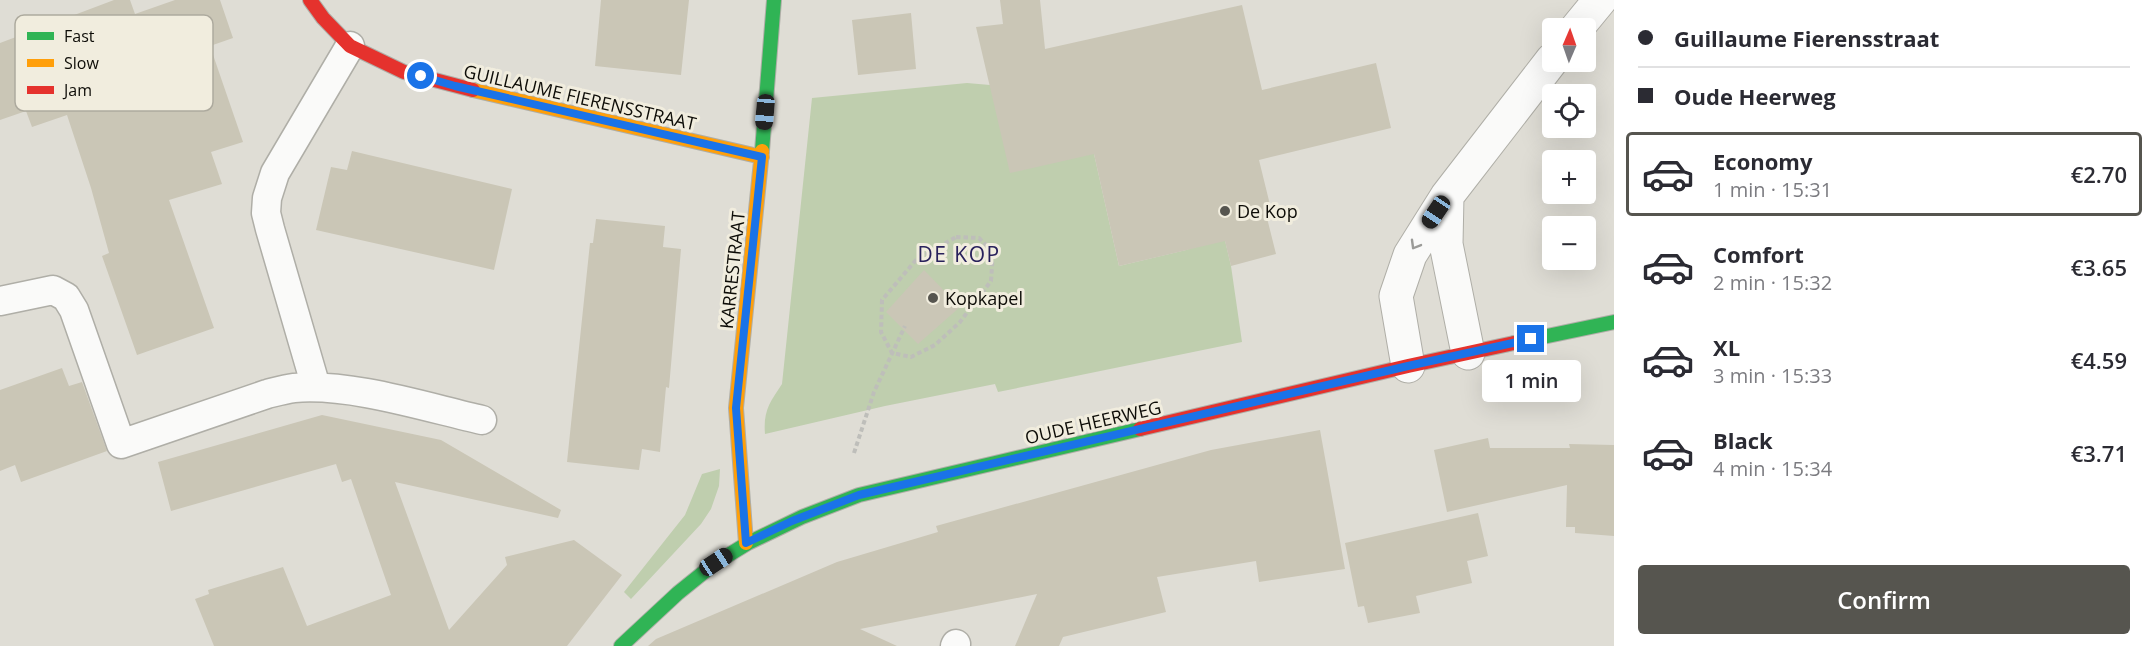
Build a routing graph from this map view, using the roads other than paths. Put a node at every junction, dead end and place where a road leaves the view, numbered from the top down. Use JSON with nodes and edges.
{"nodes":[{"id":1,"x":310,"y":0,"type":"edge"},
{"id":2,"x":774,"y":0,"type":"edge"},
{"id":3,"x":1600,"y":0,"type":"edge"},
{"id":4,"x":1585,"y":18,"type":"edge"},
{"id":5,"x":350,"y":46,"type":"junction"},
{"id":6,"x":1543,"y":72,"type":"edge"},
{"id":7,"x":762,"y":157,"type":"junction"},
{"id":8,"x":1447,"y":196,"type":"junction"},
{"id":9,"x":0,"y":301,"type":"edge"},
{"id":10,"x":1614,"y":322,"type":"edge"},
{"id":11,"x":1468,"y":353,"type":"junction"},
{"id":12,"x":1408,"y":366,"type":"junction"},
{"id":13,"x":316,"y":387,"type":"junction"},
{"id":14,"x":482,"y":420,"type":"dead end"},
{"id":15,"x":746,"y":543,"type":"junction"},
{"id":16,"x":621,"y":646,"type":"edge"}],
"edges":[{"from":1,"to":5,"type":"street","name":"GUILLAUME FIERENSSTRAAT"},
{"from":2,"to":7,"type":"street","name":"KARRESTRAAT"},
{"from":3,"to":4,"type":"street"},
{"from":5,"to":7,"type":"street","name":"GUILLAUME FIERENSSTRAAT"},
{"from":5,"to":13,"type":"lane"},
{"from":6,"to":8,"type":"street"},
{"from":7,"to":15,"type":"street","name":"KARRESTRAAT"},
{"from":8,"to":11,"type":"street"},
{"from":8,"to":12,"type":"street","one_way":true},
{"from":9,"to":13,"type":"lane"},
{"from":10,"to":11,"type":"street","name":"OUDE HEERWEG"},
{"from":11,"to":12,"type":"street","name":"OUDE HEERWEG"},
{"from":12,"to":15,"type":"street","name":"OUDE HEERWEG"},
{"from":13,"to":14,"type":"lane"},
{"from":15,"to":16,"type":"street","name":"OUDE HEERWEG"}]}
